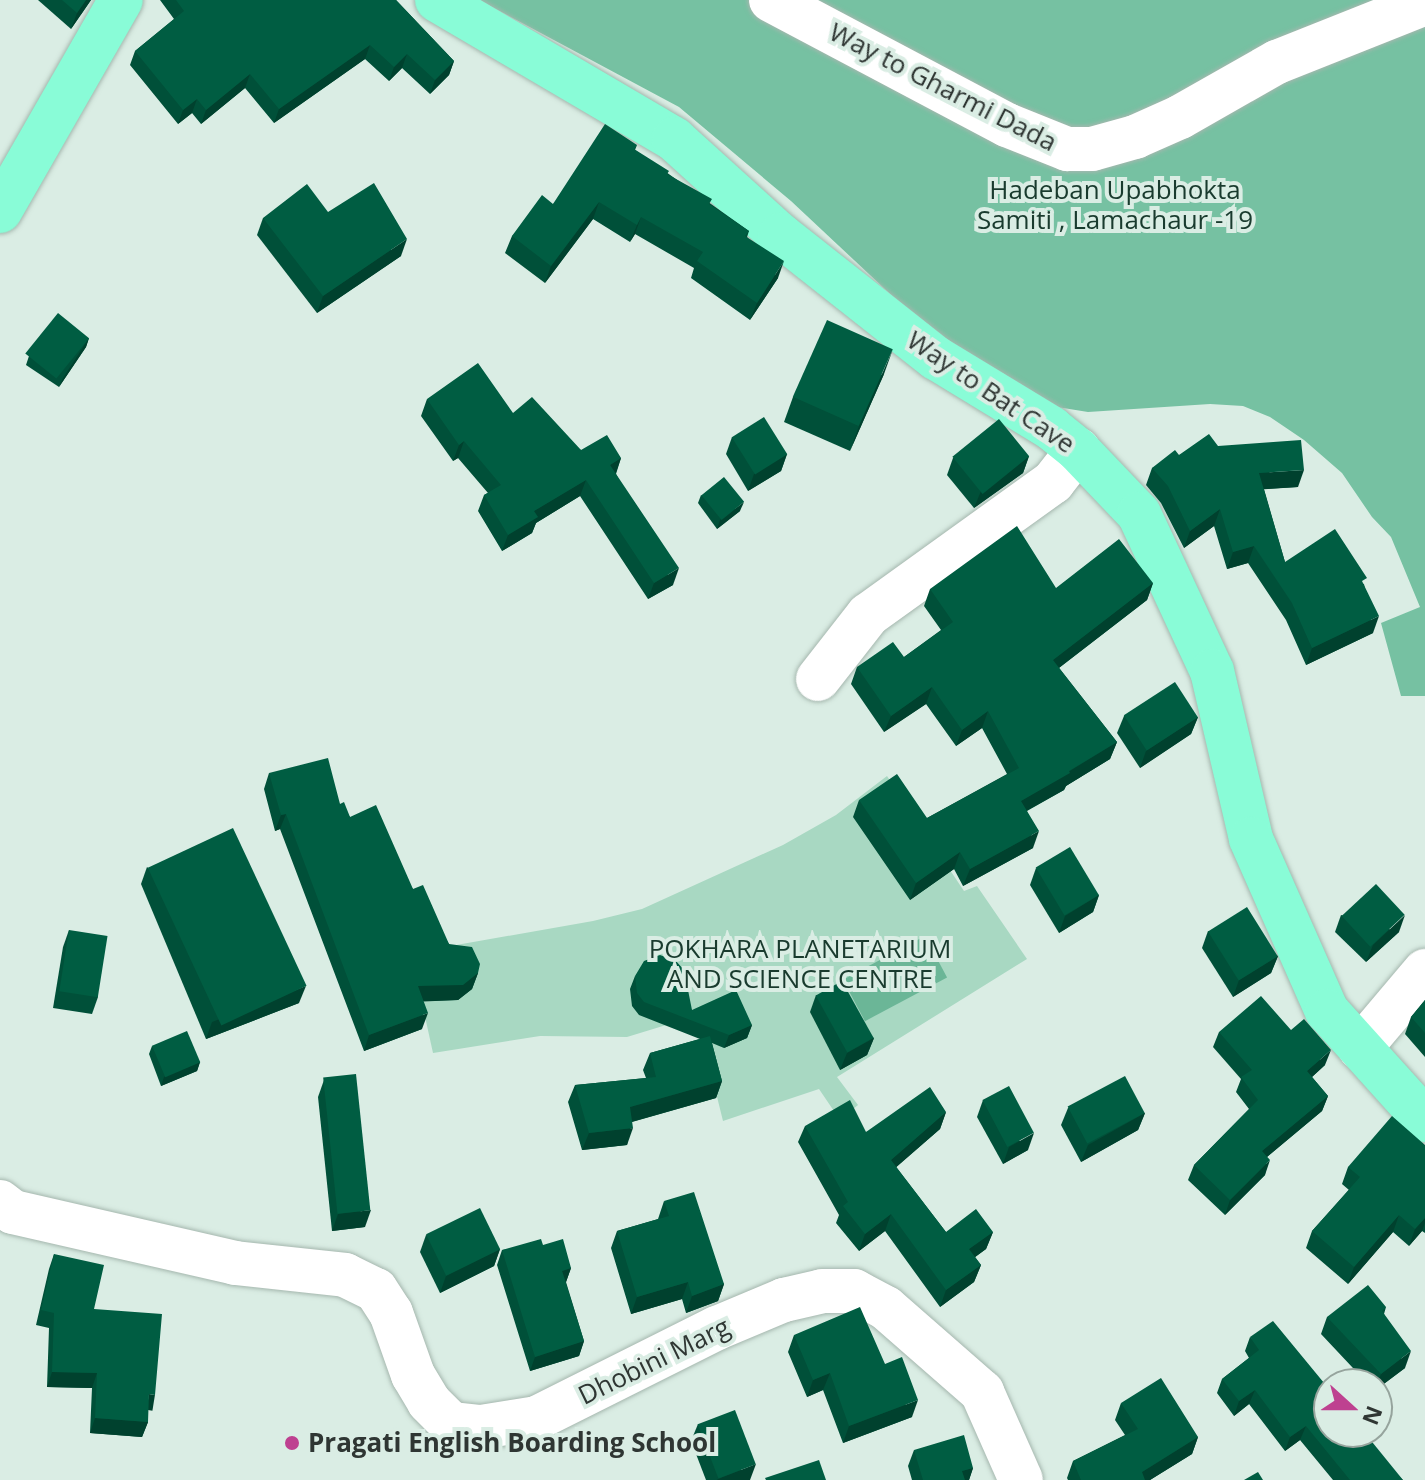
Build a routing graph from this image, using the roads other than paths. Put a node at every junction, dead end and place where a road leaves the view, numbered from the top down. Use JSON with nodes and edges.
{"nodes":[{"id":1,"x":121,"y":0,"type":"edge"},
{"id":2,"x":437,"y":0,"type":"edge"},
{"id":3,"x":771,"y":0,"type":"edge"},
{"id":4,"x":1425,"y":3,"type":"edge"},
{"id":5,"x":0,"y":211,"type":"edge"},
{"id":6,"x":1078,"y":450,"type":"junction"},
{"id":7,"x":818,"y":679,"type":"dead end"},
{"id":8,"x":1425,"y":971,"type":"edge"},
{"id":9,"x":1360,"y":1048,"type":"junction"},
{"id":10,"x":1425,"y":1120,"type":"edge"},
{"id":11,"x":0,"y":1202,"type":"edge"},
{"id":12,"x":1021,"y":1480,"type":"edge"}],
"edges":[{"from":1,"to":5,"type":"main road"},
{"from":2,"to":6,"type":"main road","name":"Way to Bat Cave"},
{"from":3,"to":4,"type":"street","name":"Way to Gharmi Dada"},
{"from":6,"to":7,"type":"street"},
{"from":6,"to":9,"type":"main road","name":"Way to Bat Cave"},
{"from":8,"to":9,"type":"street"},
{"from":9,"to":10,"type":"main road","name":"Way to Bat Cave"},
{"from":11,"to":12,"type":"street","name":"Dhobini Marg"}]}
